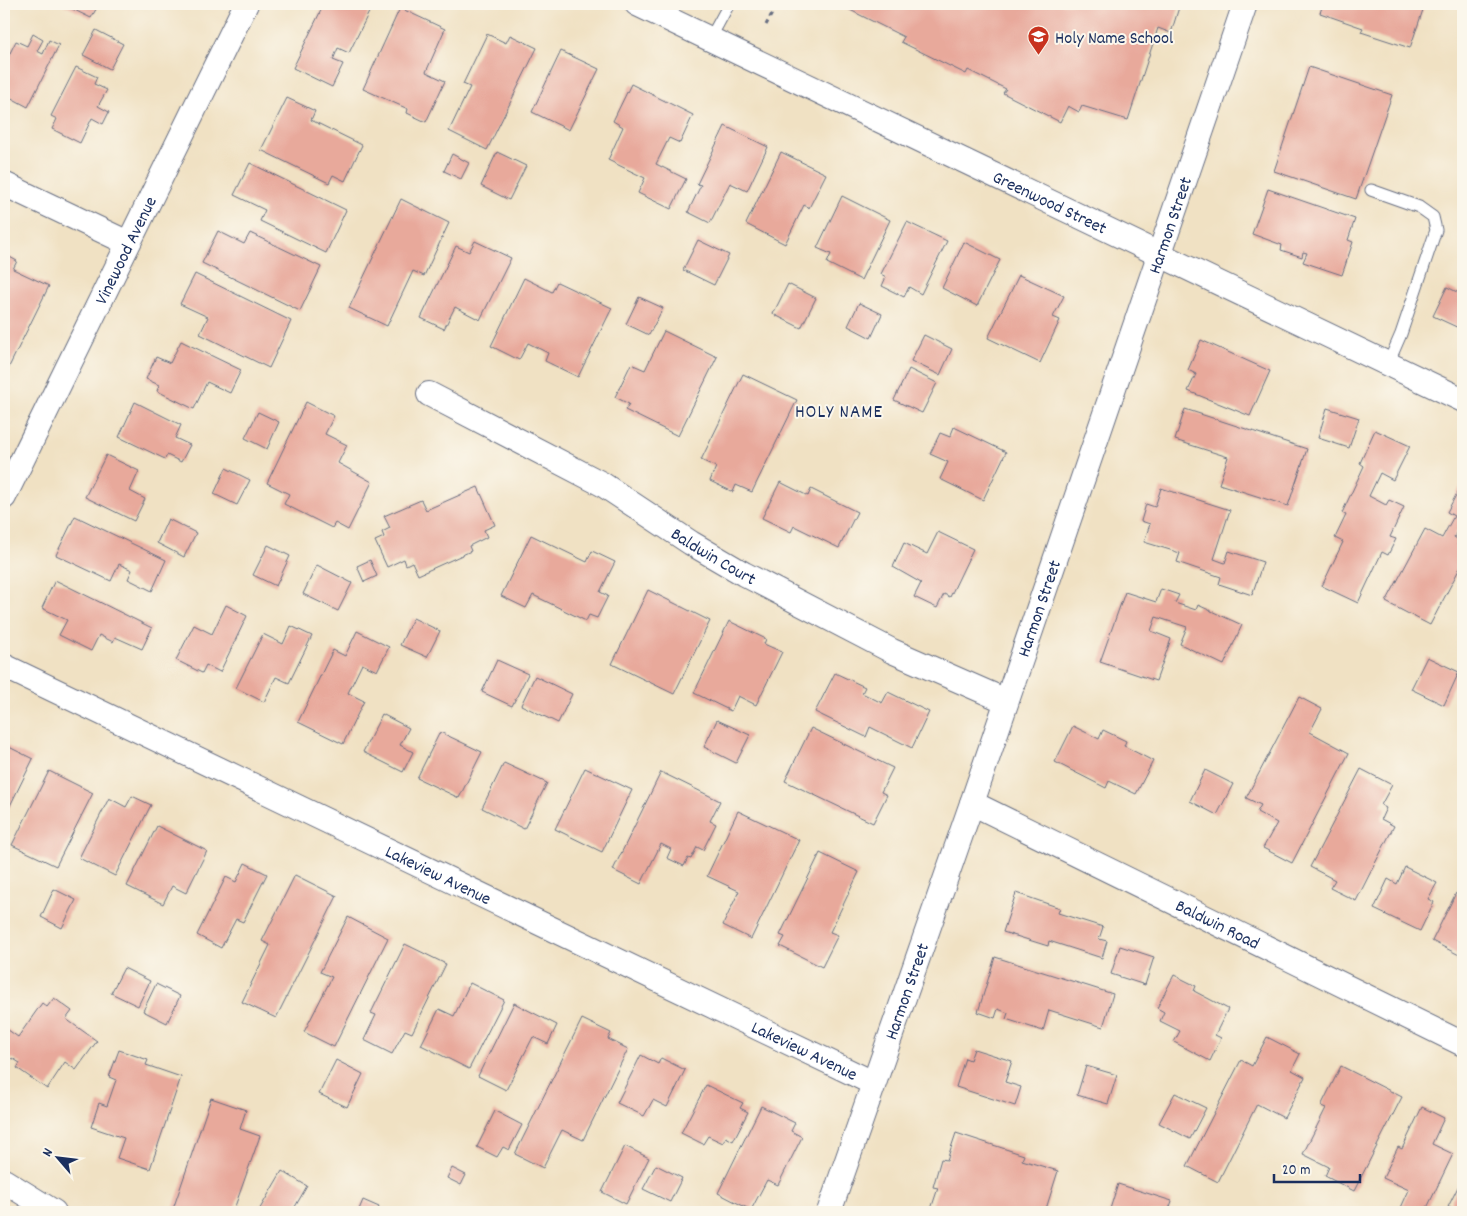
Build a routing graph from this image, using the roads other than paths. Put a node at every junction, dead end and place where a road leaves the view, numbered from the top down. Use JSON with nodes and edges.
{"nodes":[{"id":1,"x":246,"y":4,"type":"edge"},
{"id":2,"x":637,"y":4,"type":"edge"},
{"id":3,"x":729,"y":4,"type":"edge"},
{"id":4,"x":1245,"y":4,"type":"edge"},
{"id":5,"x":710,"y":39,"type":"junction"},
{"id":6,"x":4,"y":184,"type":"edge"},
{"id":7,"x":1371,"y":190,"type":"dead end"},
{"id":8,"x":128,"y":243,"type":"junction"},
{"id":9,"x":1160,"y":254,"type":"junction"},
{"id":10,"x":1388,"y":364,"type":"junction"},
{"id":11,"x":429,"y":394,"type":"dead end"},
{"id":12,"x":1463,"y":400,"type":"edge"},
{"id":13,"x":4,"y":497,"type":"edge"},
{"id":14,"x":4,"y":666,"type":"edge"},
{"id":15,"x":1006,"y":701,"type":"junction"},
{"id":16,"x":972,"y":803,"type":"junction"},
{"id":17,"x":1463,"y":1044,"type":"edge"},
{"id":18,"x":873,"y":1083,"type":"junction"},
{"id":19,"x":4,"y":1181,"type":"edge"},
{"id":20,"x":54,"y":1212,"type":"edge"},
{"id":21,"x":829,"y":1212,"type":"edge"}],
"edges":[{"from":1,"to":8,"type":"street","name":"Vinewood Avenue"},
{"from":2,"to":5,"type":"street","name":"Greenwood Street"},
{"from":3,"to":5,"type":"lane"},
{"from":4,"to":9,"type":"street","name":"Harmon Street"},
{"from":5,"to":9,"type":"street","name":"Greenwood Street"},
{"from":6,"to":8,"type":"street"},
{"from":7,"to":10,"type":"lane"},
{"from":8,"to":13,"type":"street","name":"Vinewood Avenue"},
{"from":9,"to":10,"type":"street","name":"Greenwood Street"},
{"from":9,"to":15,"type":"street","name":"Harmon Street"},
{"from":10,"to":12,"type":"street","name":"Greenwood Street"},
{"from":11,"to":15,"type":"street","name":"Baldwin Court"},
{"from":14,"to":18,"type":"street","name":"Lakeview Avenue"},
{"from":15,"to":16,"type":"street","name":"Harmon Street"},
{"from":16,"to":17,"type":"street","name":"Baldwin Road"},
{"from":16,"to":18,"type":"street","name":"Harmon Street"},
{"from":18,"to":21,"type":"street","name":"Harmon Street"},
{"from":19,"to":20,"type":"street"}]}
